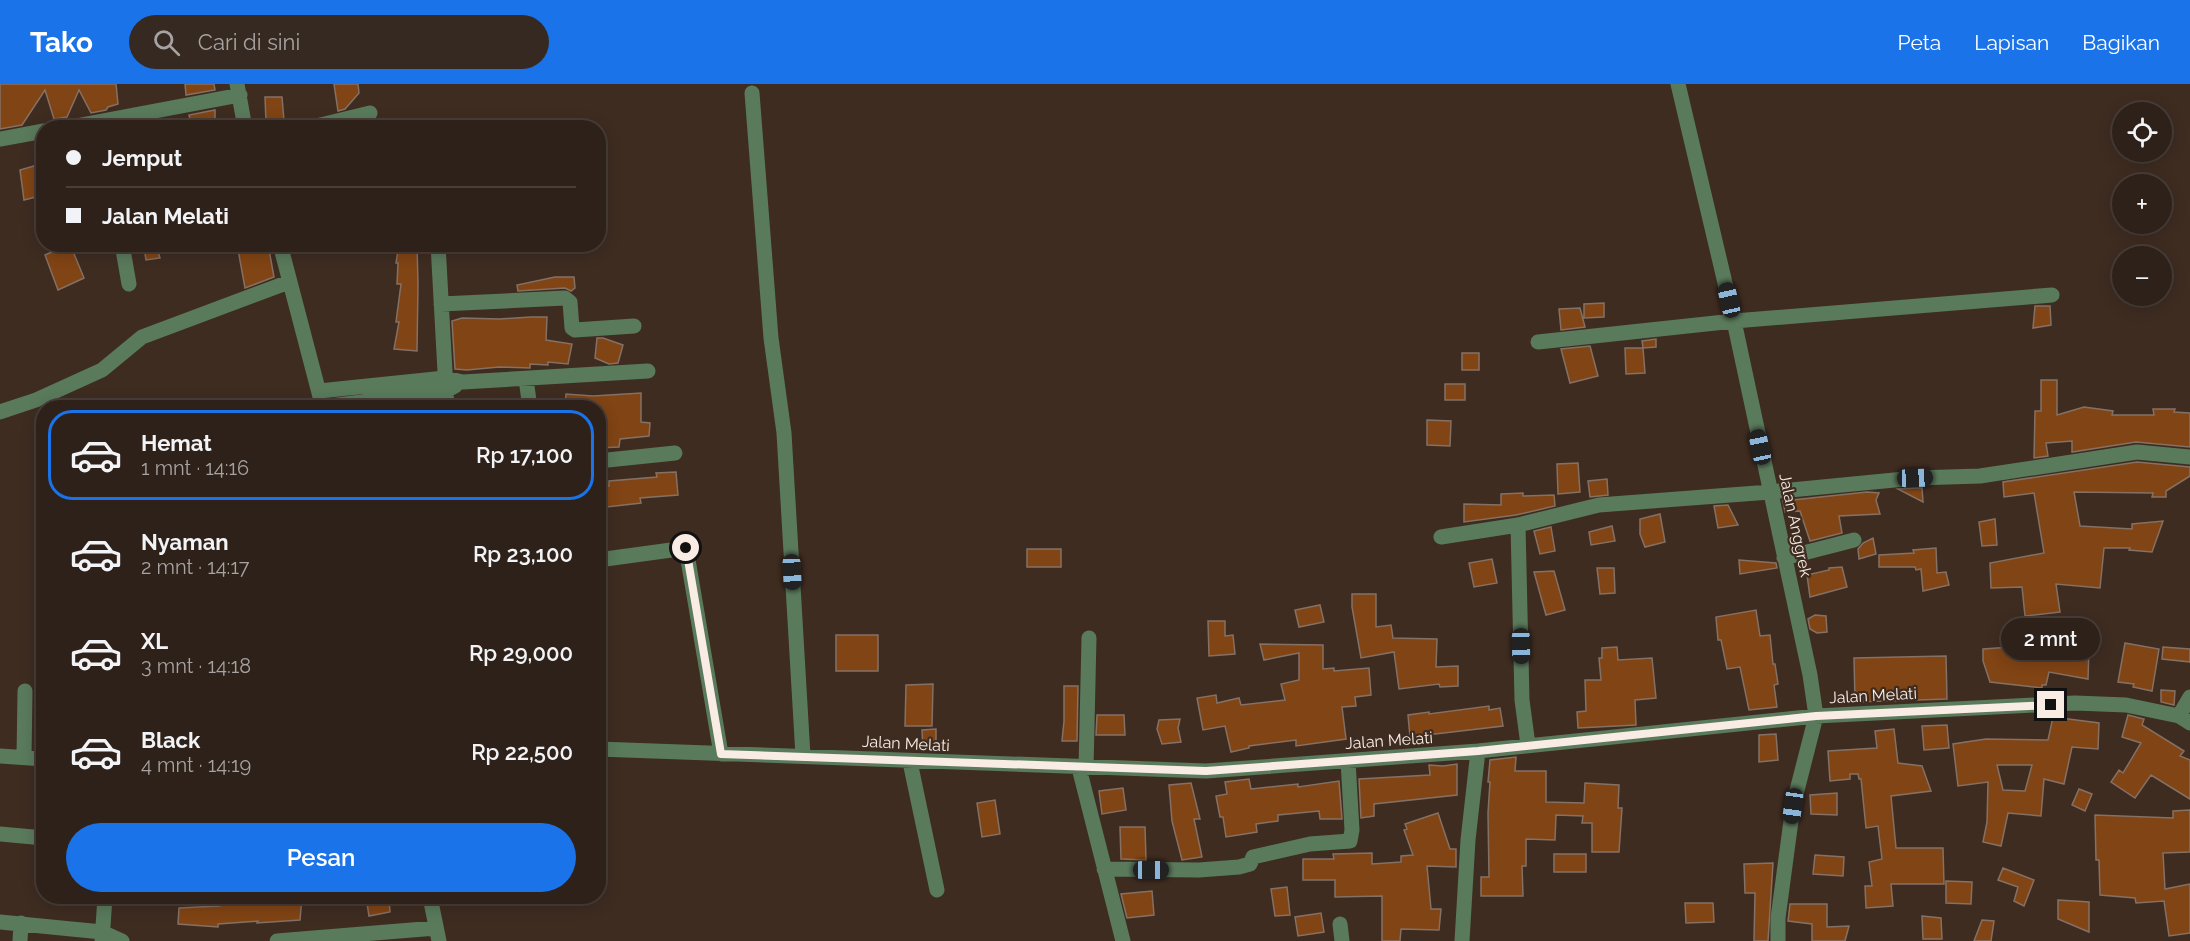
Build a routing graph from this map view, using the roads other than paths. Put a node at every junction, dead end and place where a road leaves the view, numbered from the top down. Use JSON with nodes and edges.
{"nodes":[{"id":1,"x":1678,"y":84,"type":"edge"},
{"id":2,"x":239,"y":90,"type":"edge"},
{"id":3,"x":752,"y":93,"type":"dead end"},
{"id":4,"x":370,"y":113,"type":"dead end"},
{"id":5,"x":115,"y":120,"type":"edge"},
{"id":6,"x":244,"y":120,"type":"edge"},
{"id":7,"x":341,"y":120,"type":"edge"},
{"id":8,"x":36,"y":132,"type":"edge"},
{"id":9,"x":0,"y":139,"type":"edge"},
{"id":10,"x":123,"y":252,"type":"edge"},
{"id":11,"x":282,"y":252,"type":"edge"},
{"id":12,"x":438,"y":252,"type":"edge"},
{"id":13,"x":289,"y":282,"type":"junction"},
{"id":14,"x":129,"y":284,"type":"dead end"},
{"id":15,"x":2052,"y":295,"type":"dead end"},
{"id":16,"x":441,"y":304,"type":"junction"},
{"id":17,"x":1734,"y":321,"type":"junction"},
{"id":18,"x":634,"y":326,"type":"dead end"},
{"id":19,"x":1538,"y":342,"type":"dead end"},
{"id":20,"x":648,"y":371,"type":"dead end"},
{"id":21,"x":526,"y":379,"type":"junction"},
{"id":22,"x":446,"y":385,"type":"junction"},
{"id":23,"x":319,"y":391,"type":"junction"},
{"id":24,"x":321,"y":400,"type":"edge"},
{"id":25,"x":366,"y":400,"type":"edge"},
{"id":26,"x":447,"y":400,"type":"edge"},
{"id":27,"x":529,"y":400,"type":"edge"},
{"id":28,"x":0,"y":412,"type":"edge"},
{"id":29,"x":675,"y":453,"type":"dead end"},
{"id":30,"x":2190,"y":457,"type":"edge"},
{"id":31,"x":606,"y":460,"type":"edge"},
{"id":32,"x":1770,"y":492,"type":"junction"},
{"id":33,"x":1518,"y":525,"type":"junction"},
{"id":34,"x":1441,"y":537,"type":"dead end"},
{"id":35,"x":1854,"y":540,"type":"dead end"},
{"id":36,"x":1784,"y":558,"type":"junction"},
{"id":37,"x":606,"y":559,"type":"edge"},
{"id":38,"x":1089,"y":638,"type":"dead end"},
{"id":39,"x":26,"y":691,"type":"dead end"},
{"id":40,"x":2190,"y":697,"type":"edge"},
{"id":41,"x":1816,"y":716,"type":"junction"},
{"id":42,"x":2185,"y":719,"type":"edge"},
{"id":43,"x":1528,"y":745,"type":"junction"},
{"id":44,"x":606,"y":749,"type":"edge"},
{"id":45,"x":1478,"y":751,"type":"junction"},
{"id":46,"x":721,"y":754,"type":"junction"},
{"id":47,"x":0,"y":756,"type":"edge"},
{"id":48,"x":803,"y":756,"type":"junction"},
{"id":49,"x":24,"y":757,"type":"junction"},
{"id":50,"x":36,"y":758,"type":"edge"},
{"id":51,"x":1348,"y":761,"type":"junction"},
{"id":52,"x":910,"y":762,"type":"junction"},
{"id":53,"x":1083,"y":768,"type":"junction"},
{"id":54,"x":0,"y":834,"type":"edge"},
{"id":55,"x":36,"y":837,"type":"edge"},
{"id":56,"x":1104,"y":869,"type":"junction"},
{"id":57,"x":937,"y":890,"type":"dead end"},
{"id":58,"x":104,"y":904,"type":"edge"},
{"id":59,"x":432,"y":904,"type":"edge"},
{"id":60,"x":0,"y":922,"type":"edge"},
{"id":61,"x":21,"y":923,"type":"junction"},
{"id":62,"x":1340,"y":924,"type":"dead end"},
{"id":63,"x":438,"y":934,"type":"edge"},
{"id":64,"x":102,"y":936,"type":"edge"},
{"id":65,"x":20,"y":941,"type":"edge"},
{"id":66,"x":122,"y":941,"type":"edge"},
{"id":67,"x":277,"y":941,"type":"edge"},
{"id":68,"x":1123,"y":941,"type":"edge"},
{"id":69,"x":1342,"y":941,"type":"edge"},
{"id":70,"x":1462,"y":941,"type":"edge"},
{"id":71,"x":1778,"y":941,"type":"edge"}],
"edges":[{"from":1,"to":17,"type":"street","name":"Jalan Anggrek"},
{"from":2,"to":5,"type":"street"},
{"from":2,"to":6,"type":"street"},
{"from":3,"to":48,"type":"street"},
{"from":4,"to":7,"type":"street"},
{"from":8,"to":9,"type":"street"},
{"from":10,"to":14,"type":"street"},
{"from":11,"to":13,"type":"street"},
{"from":12,"to":16,"type":"street"},
{"from":13,"to":23,"type":"street"},
{"from":13,"to":28,"type":"street"},
{"from":15,"to":17,"type":"street"},
{"from":16,"to":18,"type":"street"},
{"from":16,"to":22,"type":"street"},
{"from":17,"to":19,"type":"street"},
{"from":17,"to":32,"type":"street","name":"Jalan Anggrek"},
{"from":20,"to":21,"type":"street"},
{"from":21,"to":22,"type":"street"},
{"from":21,"to":27,"type":"street"},
{"from":22,"to":23,"type":"street"},
{"from":22,"to":25,"type":"street"},
{"from":22,"to":26,"type":"street"},
{"from":23,"to":24,"type":"street"},
{"from":29,"to":31,"type":"street"},
{"from":30,"to":32,"type":"street"},
{"from":32,"to":33,"type":"street"},
{"from":32,"to":36,"type":"street","name":"Jalan Anggrek"},
{"from":33,"to":34,"type":"street"},
{"from":33,"to":43,"type":"street"},
{"from":35,"to":36,"type":"street"},
{"from":36,"to":41,"type":"street","name":"Jalan Anggrek"},
{"from":37,"to":46,"type":"street"},
{"from":38,"to":53,"type":"street"},
{"from":39,"to":49,"type":"street"},
{"from":40,"to":42,"type":"street"},
{"from":41,"to":42,"type":"street","name":"Jalan Melati"},
{"from":41,"to":43,"type":"street","name":"Jalan Melati"},
{"from":41,"to":71,"type":"street","name":"Jalan Anggrek"},
{"from":43,"to":45,"type":"street","name":"Jalan Melati"},
{"from":44,"to":46,"type":"street","name":"Jalan Melati"},
{"from":45,"to":51,"type":"street","name":"Jalan Melati"},
{"from":45,"to":70,"type":"street"},
{"from":46,"to":48,"type":"street","name":"Jalan Melati"},
{"from":47,"to":49,"type":"street"},
{"from":48,"to":52,"type":"street","name":"Jalan Melati"},
{"from":49,"to":50,"type":"street"},
{"from":51,"to":53,"type":"street","name":"Jalan Melati"},
{"from":51,"to":56,"type":"street"},
{"from":52,"to":53,"type":"street","name":"Jalan Melati"},
{"from":52,"to":57,"type":"street"},
{"from":53,"to":56,"type":"street"},
{"from":54,"to":55,"type":"street"},
{"from":56,"to":68,"type":"street"},
{"from":58,"to":64,"type":"street"},
{"from":59,"to":63,"type":"street"},
{"from":60,"to":61,"type":"street"},
{"from":61,"to":64,"type":"street"},
{"from":61,"to":65,"type":"street"},
{"from":62,"to":69,"type":"street"},
{"from":63,"to":67,"type":"street"},
{"from":64,"to":66,"type":"street"}]}
